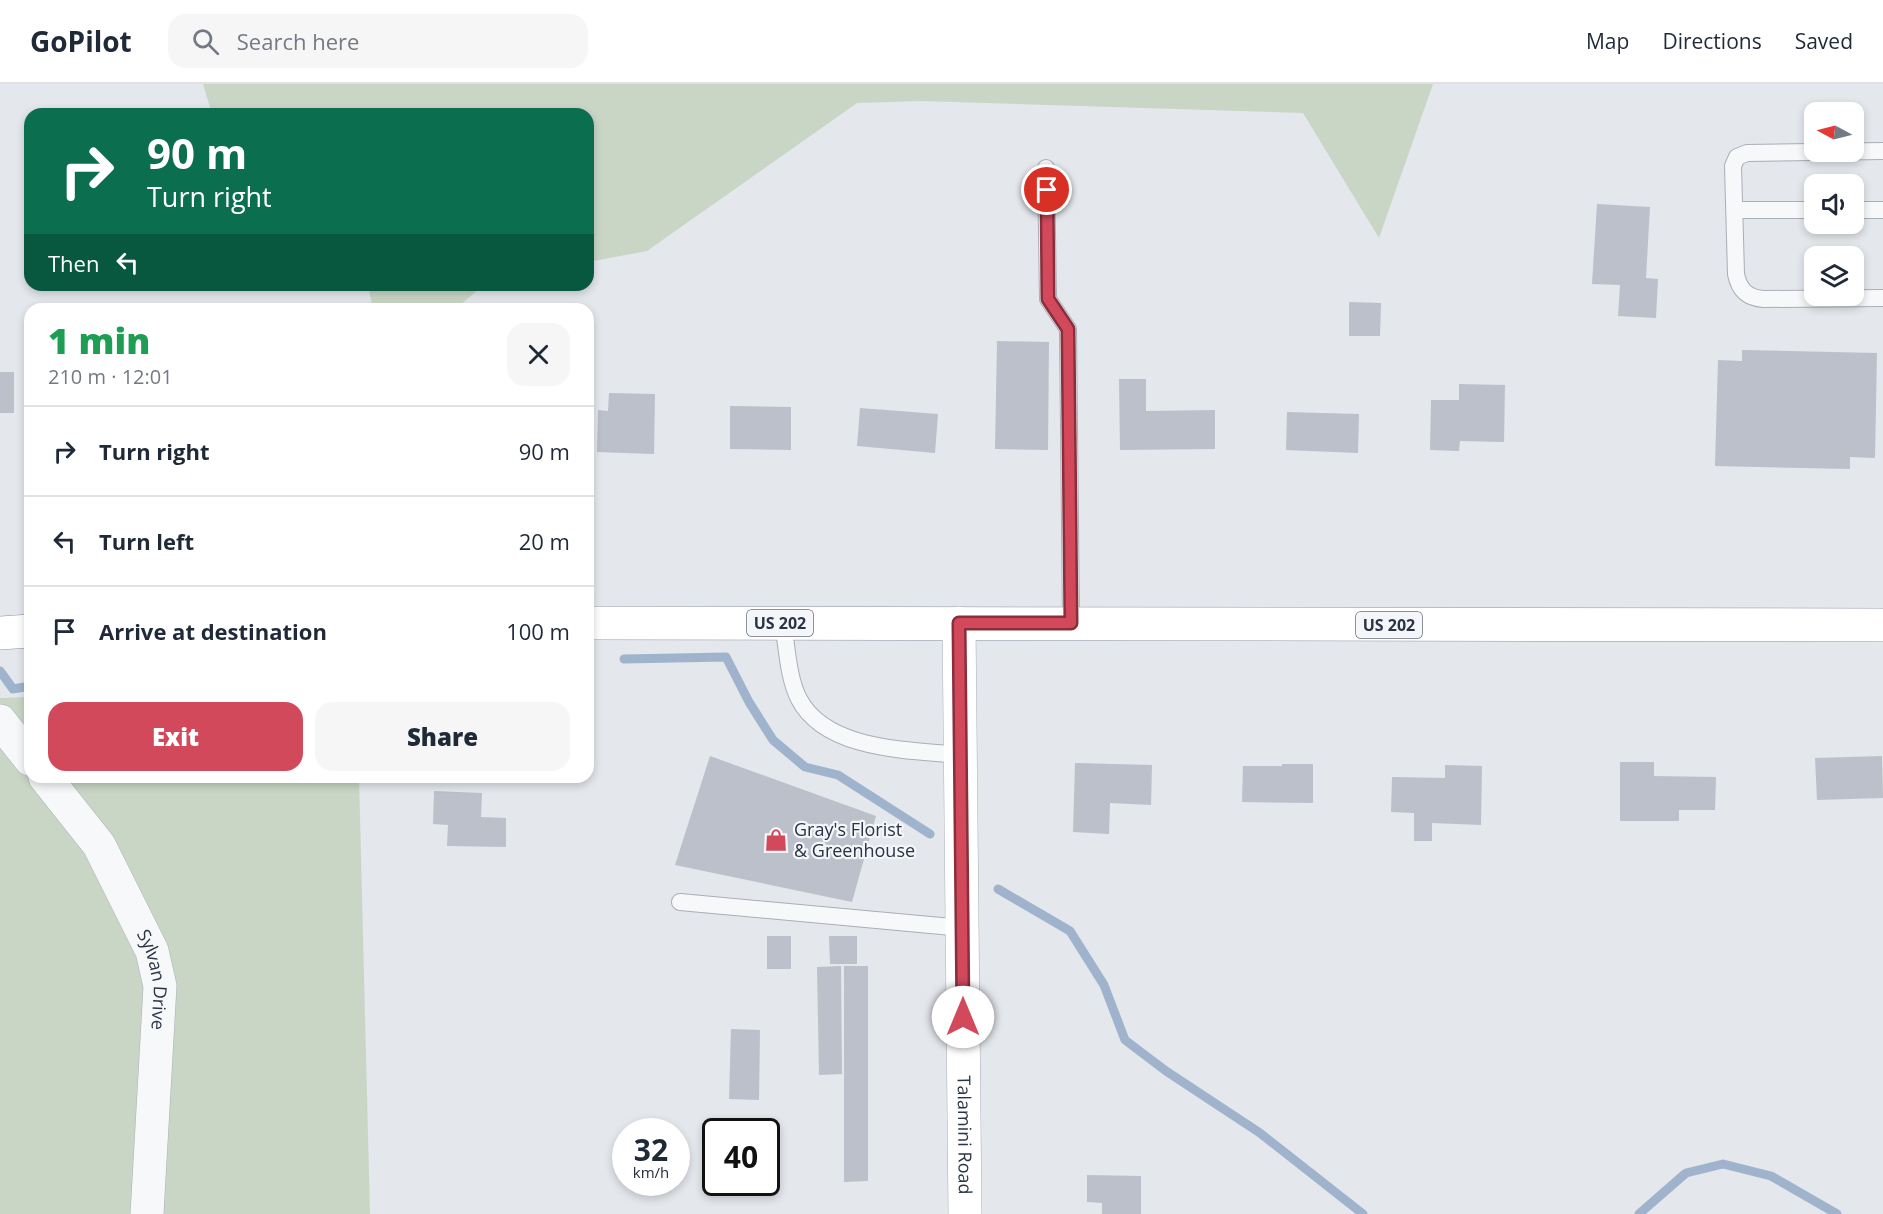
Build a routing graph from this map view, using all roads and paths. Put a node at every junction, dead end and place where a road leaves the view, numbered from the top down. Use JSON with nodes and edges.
{"nodes":[{"id":1,"x":1883,"y":152,"type":"edge"},
{"id":2,"x":1046,"y":168,"type":"dead end"},
{"id":3,"x":1735,"y":210,"type":"junction"},
{"id":4,"x":1804,"y":210,"type":"edge"},
{"id":5,"x":1864,"y":210,"type":"edge"},
{"id":6,"x":1883,"y":210,"type":"edge"},
{"id":7,"x":1883,"y":298,"type":"edge"},
{"id":8,"x":594,"y":623,"type":"edge"},
{"id":9,"x":783,"y":623,"type":"junction"},
{"id":10,"x":959,"y":623,"type":"junction"},
{"id":11,"x":1071,"y":623,"type":"junction"},
{"id":12,"x":1883,"y":625,"type":"edge"},
{"id":13,"x":24,"y":631,"type":"edge"},
{"id":14,"x":0,"y":633,"type":"edge"},
{"id":15,"x":0,"y":721,"type":"edge"},
{"id":16,"x":24,"y":751,"type":"edge"},
{"id":17,"x":961,"y":755,"type":"junction"},
{"id":18,"x":50,"y":783,"type":"edge"},
{"id":19,"x":680,"y":902,"type":"dead end"},
{"id":20,"x":963,"y":928,"type":"junction"},
{"id":21,"x":147,"y":1214,"type":"edge"},
{"id":22,"x":965,"y":1214,"type":"edge"}],
"edges":[{"from":1,"to":3,"type":"lane"},
{"from":2,"to":11,"type":"lane"},
{"from":3,"to":4,"type":"lane"},
{"from":3,"to":7,"type":"lane"},
{"from":5,"to":6,"type":"lane"},
{"from":8,"to":9,"type":"main road","number":"US 202"},
{"from":9,"to":10,"type":"main road","number":"US 202"},
{"from":9,"to":17,"type":"lane"},
{"from":10,"to":11,"type":"main road","number":"US 202"},
{"from":10,"to":17,"type":"main road","name":"Talamini Road"},
{"from":11,"to":12,"type":"main road","number":"US 202"},
{"from":13,"to":14,"type":"main road"},
{"from":15,"to":16,"type":"street"},
{"from":17,"to":20,"type":"main road","name":"Talamini Road"},
{"from":18,"to":21,"type":"street","name":"Sylvan Drive"},
{"from":19,"to":20,"type":"lane"},
{"from":20,"to":22,"type":"main road","name":"Talamini Road"}]}
